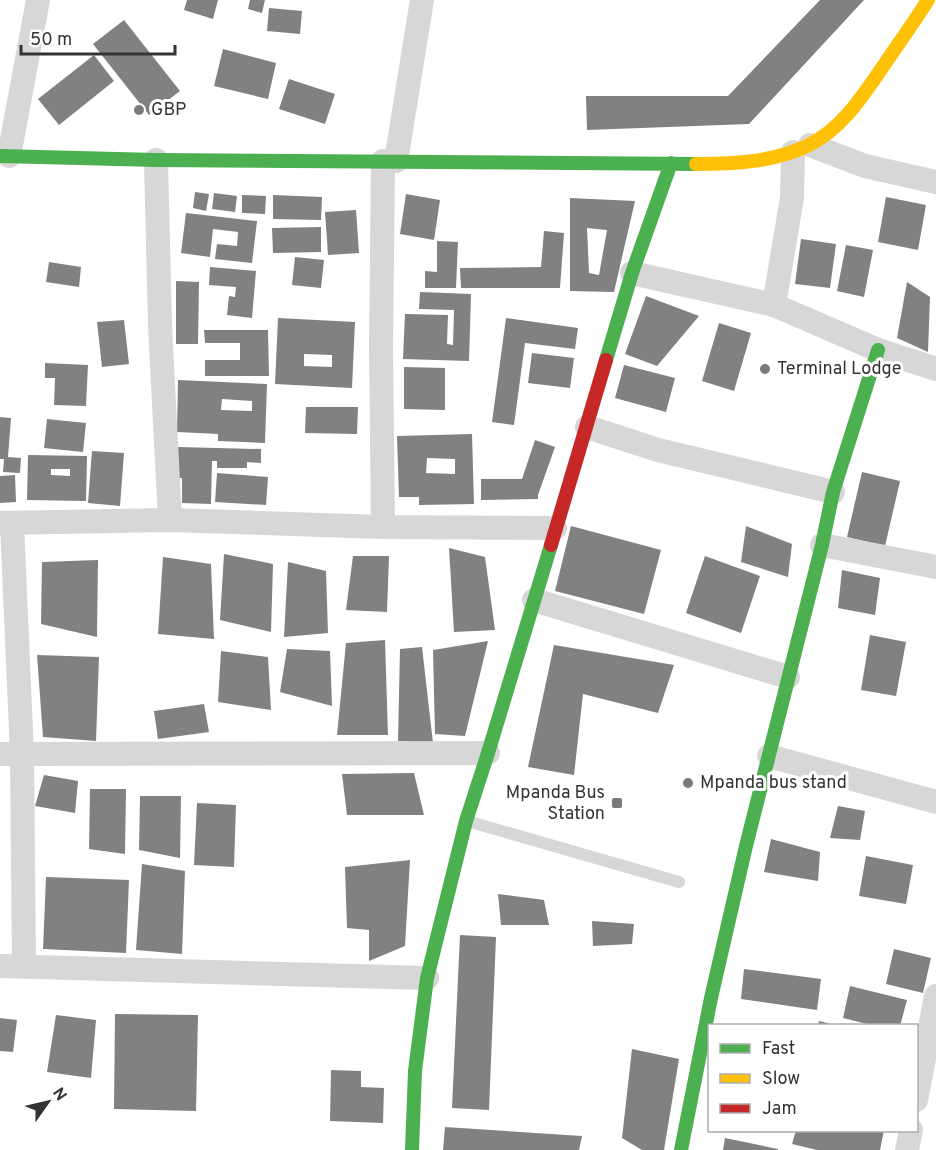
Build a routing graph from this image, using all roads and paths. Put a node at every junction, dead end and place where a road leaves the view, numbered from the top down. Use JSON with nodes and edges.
{"nodes":[{"id":1,"x":38,"y":0,"type":"edge"},
{"id":2,"x":422,"y":0,"type":"edge"},
{"id":3,"x":928,"y":0,"type":"edge"},
{"id":4,"x":801,"y":148,"type":"junction"},
{"id":5,"x":5,"y":156,"type":"edge"},
{"id":6,"x":156,"y":160,"type":"junction"},
{"id":7,"x":389,"y":161,"type":"junction"},
{"id":8,"x":670,"y":163,"type":"junction"},
{"id":9,"x":936,"y":183,"type":"edge"},
{"id":10,"x":632,"y":273,"type":"junction"},
{"id":11,"x":774,"y":305,"type":"junction"},
{"id":12,"x":878,"y":350,"type":"junction"},
{"id":13,"x":936,"y":369,"type":"edge"},
{"id":14,"x":587,"y":426,"type":"junction"},
{"id":15,"x":833,"y":492,"type":"junction"},
{"id":16,"x":170,"y":520,"type":"junction"},
{"id":17,"x":6,"y":524,"type":"edge"},
{"id":18,"x":383,"y":527,"type":"junction"},
{"id":19,"x":555,"y":528,"type":"junction"},
{"id":20,"x":822,"y":545,"type":"junction"},
{"id":21,"x":936,"y":567,"type":"edge"},
{"id":22,"x":534,"y":600,"type":"junction"},
{"id":23,"x":788,"y":677,"type":"junction"},
{"id":24,"x":488,"y":753,"type":"junction"},
{"id":25,"x":11,"y":754,"type":"edge"},
{"id":26,"x":769,"y":756,"type":"junction"},
{"id":27,"x":936,"y":802,"type":"edge"},
{"id":28,"x":466,"y":821,"type":"junction"},
{"id":29,"x":679,"y":882,"type":"dead end"},
{"id":30,"x":0,"y":966,"type":"edge"},
{"id":31,"x":24,"y":966,"type":"junction"},
{"id":32,"x":427,"y":978,"type":"junction"},
{"id":33,"x":936,"y":996,"type":"edge"},
{"id":34,"x":918,"y":1090,"type":"edge"},
{"id":35,"x":911,"y":1132,"type":"edge"},
{"id":36,"x":412,"y":1150,"type":"edge"},
{"id":37,"x":681,"y":1150,"type":"edge"},
{"id":38,"x":907,"y":1150,"type":"edge"}],
"edges":[{"from":1,"to":5,"type":"street"},
{"from":2,"to":7,"type":"street"},
{"from":3,"to":4,"type":"street"},
{"from":4,"to":8,"type":"street"},
{"from":4,"to":9,"type":"street"},
{"from":4,"to":11,"type":"street"},
{"from":5,"to":6,"type":"street"},
{"from":6,"to":7,"type":"street"},
{"from":6,"to":16,"type":"street"},
{"from":7,"to":8,"type":"street"},
{"from":7,"to":18,"type":"street"},
{"from":8,"to":10,"type":"street"},
{"from":10,"to":11,"type":"street"},
{"from":10,"to":14,"type":"street"},
{"from":11,"to":12,"type":"street"},
{"from":12,"to":13,"type":"street"},
{"from":12,"to":15,"type":"street"},
{"from":14,"to":15,"type":"street"},
{"from":14,"to":19,"type":"street"},
{"from":15,"to":20,"type":"street"},
{"from":16,"to":17,"type":"street"},
{"from":16,"to":18,"type":"street"},
{"from":17,"to":25,"type":"street"},
{"from":18,"to":19,"type":"street"},
{"from":19,"to":22,"type":"street"},
{"from":20,"to":21,"type":"street"},
{"from":20,"to":23,"type":"street"},
{"from":22,"to":23,"type":"street"},
{"from":22,"to":24,"type":"street"},
{"from":23,"to":26,"type":"street"},
{"from":24,"to":25,"type":"street"},
{"from":24,"to":28,"type":"street"},
{"from":25,"to":31,"type":"street"},
{"from":26,"to":27,"type":"street"},
{"from":26,"to":37,"type":"street"},
{"from":28,"to":29,"type":"lane"},
{"from":28,"to":32,"type":"street"},
{"from":30,"to":31,"type":"street"},
{"from":31,"to":32,"type":"street"},
{"from":32,"to":36,"type":"street"},
{"from":33,"to":34,"type":"street"},
{"from":35,"to":38,"type":"street"}]}
